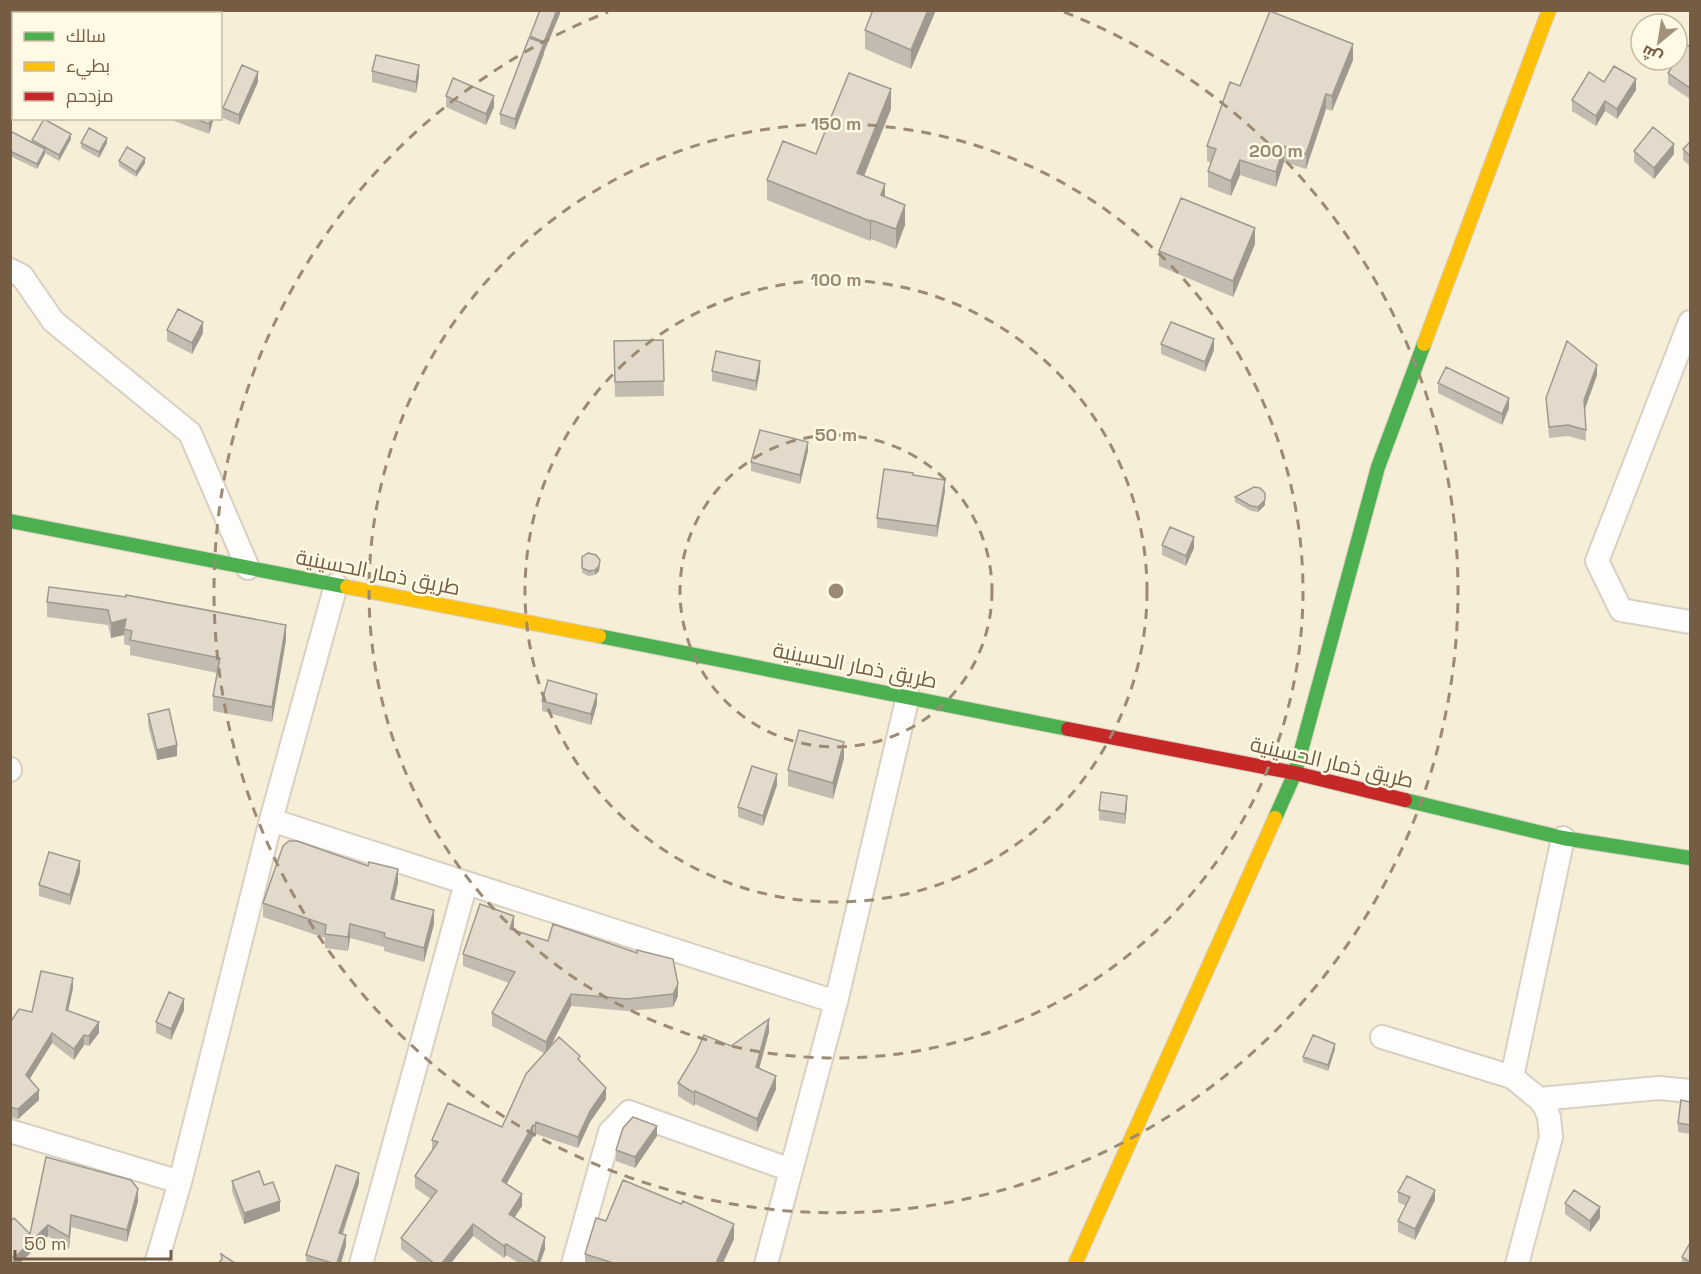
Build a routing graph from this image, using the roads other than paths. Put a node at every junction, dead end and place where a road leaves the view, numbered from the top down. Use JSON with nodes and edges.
{"nodes":[{"id":1,"x":1549,"y":10,"type":"edge"},
{"id":2,"x":10,"y":270,"type":"edge"},
{"id":3,"x":1690,"y":322,"type":"edge"},
{"id":4,"x":10,"y":521,"type":"edge"},
{"id":5,"x":248,"y":568,"type":"junction"},
{"id":6,"x":336,"y":585,"type":"junction"},
{"id":7,"x":1690,"y":622,"type":"edge"},
{"id":8,"x":908,"y":696,"type":"junction"},
{"id":9,"x":1295,"y":773,"type":"junction"},
{"id":10,"x":271,"y":820,"type":"junction"},
{"id":11,"x":1563,"y":838,"type":"junction"},
{"id":12,"x":1690,"y":858,"type":"edge"},
{"id":13,"x":466,"y":883,"type":"junction"},
{"id":14,"x":836,"y":1002,"type":"junction"},
{"id":15,"x":1382,"y":1037,"type":"dead end"},
{"id":16,"x":1512,"y":1077,"type":"junction"},
{"id":17,"x":1690,"y":1090,"type":"edge"},
{"id":18,"x":1539,"y":1099,"type":"junction"},
{"id":19,"x":10,"y":1131,"type":"edge"},
{"id":20,"x":791,"y":1170,"type":"junction"},
{"id":21,"x":180,"y":1182,"type":"junction"},
{"id":22,"x":156,"y":1263,"type":"edge"},
{"id":23,"x":361,"y":1263,"type":"edge"},
{"id":24,"x":573,"y":1263,"type":"edge"},
{"id":25,"x":766,"y":1263,"type":"edge"},
{"id":26,"x":1075,"y":1263,"type":"edge"},
{"id":27,"x":1516,"y":1263,"type":"edge"}],
"edges":[{"from":1,"to":9,"type":"main road"},
{"from":2,"to":5,"type":"street"},
{"from":3,"to":7,"type":"street"},
{"from":4,"to":5,"type":"main road","name":"طريق ذمار الحسينية"},
{"from":5,"to":6,"type":"main road","name":"طريق ذمار الحسينية"},
{"from":6,"to":8,"type":"main road","name":"طريق ذمار الحسينية"},
{"from":6,"to":10,"type":"street"},
{"from":8,"to":9,"type":"main road","name":"طريق ذمار الحسينية"},
{"from":8,"to":14,"type":"street"},
{"from":9,"to":11,"type":"main road","name":"طريق ذمار الحسينية"},
{"from":9,"to":26,"type":"main road"},
{"from":10,"to":13,"type":"street"},
{"from":10,"to":21,"type":"street"},
{"from":11,"to":12,"type":"main road","name":"طريق ذمار الحسينية"},
{"from":11,"to":16,"type":"street"},
{"from":13,"to":14,"type":"street"},
{"from":13,"to":23,"type":"street"},
{"from":14,"to":20,"type":"street"},
{"from":15,"to":16,"type":"street"},
{"from":16,"to":18,"type":"street"},
{"from":17,"to":18,"type":"street"},
{"from":18,"to":27,"type":"street"},
{"from":19,"to":21,"type":"street"},
{"from":20,"to":24,"type":"street"},
{"from":20,"to":25,"type":"street"},
{"from":21,"to":22,"type":"street"}]}
